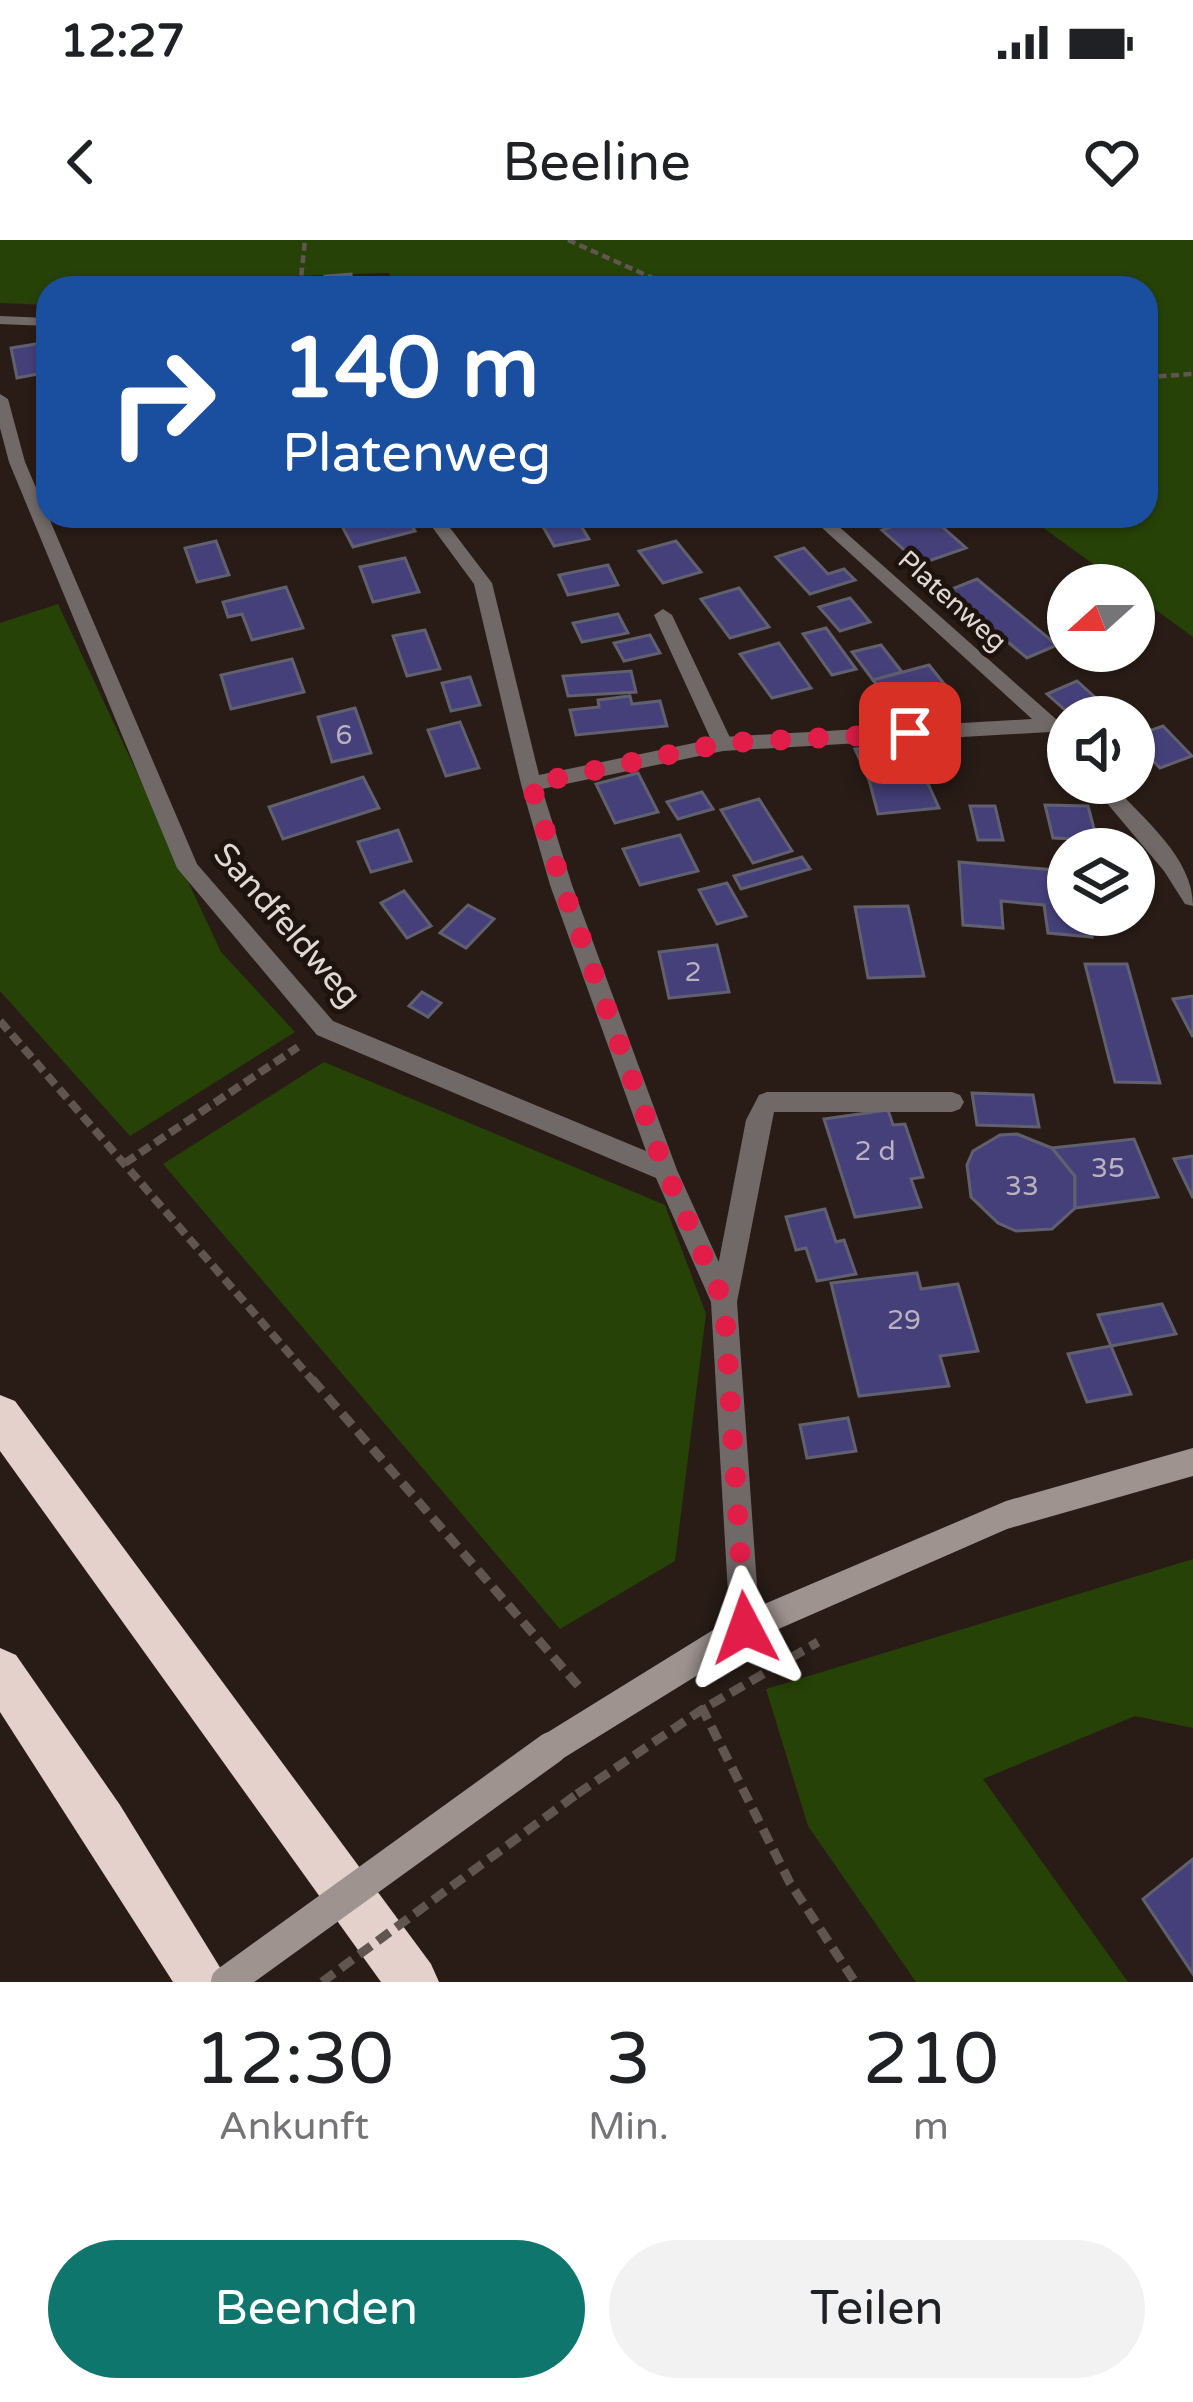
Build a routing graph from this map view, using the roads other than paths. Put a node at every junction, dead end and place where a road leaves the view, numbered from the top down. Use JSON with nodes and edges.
{"nodes":[{"id":1,"x":0,"y":320,"type":"edge"},
{"id":2,"x":36,"y":322,"type":"edge"},
{"id":3,"x":0,"y":399,"type":"edge"},
{"id":4,"x":36,"y":507,"type":"edge"},
{"id":5,"x":45,"y":528,"type":"edge"},
{"id":6,"x":441,"y":528,"type":"edge"},
{"id":7,"x":830,"y":528,"type":"edge"},
{"id":8,"x":663,"y":615,"type":"dead end"},
{"id":9,"x":1047,"y":722,"type":"edge"},
{"id":10,"x":1047,"y":725,"type":"edge"},
{"id":11,"x":723,"y":743,"type":"junction"},
{"id":12,"x":531,"y":784,"type":"junction"},
{"id":13,"x":1118,"y":804,"type":"edge"},
{"id":14,"x":1193,"y":898,"type":"edge"},
{"id":15,"x":952,"y":1102,"type":"dead end"},
{"id":16,"x":665,"y":1170,"type":"junction"},
{"id":17,"x":724,"y":1302,"type":"junction"},
{"id":18,"x":0,"y":1416,"type":"edge"},
{"id":19,"x":1193,"y":1462,"type":"edge"},
{"id":20,"x":745,"y":1628,"type":"junction"},
{"id":21,"x":0,"y":1670,"type":"edge"},
{"id":22,"x":203,"y":1982,"type":"edge"},
{"id":23,"x":227,"y":1982,"type":"edge"},
{"id":24,"x":413,"y":1982,"type":"edge"}],
"edges":[{"from":1,"to":2,"type":"street"},
{"from":3,"to":4,"type":"street","name":"Sandfeldweg"},
{"from":5,"to":16,"type":"street","name":"Sandfeldweg"},
{"from":6,"to":12,"type":"street"},
{"from":7,"to":9,"type":"street","name":"Platenweg"},
{"from":8,"to":11,"type":"street"},
{"from":10,"to":11,"type":"street"},
{"from":11,"to":12,"type":"street"},
{"from":12,"to":16,"type":"street"},
{"from":13,"to":14,"type":"street"},
{"from":15,"to":17,"type":"street"},
{"from":16,"to":17,"type":"street"},
{"from":17,"to":20,"type":"street"},
{"from":18,"to":24,"type":"highway"},
{"from":19,"to":20,"type":"main road"},
{"from":20,"to":23,"type":"main road","bridge":true},
{"from":21,"to":22,"type":"highway"}]}
